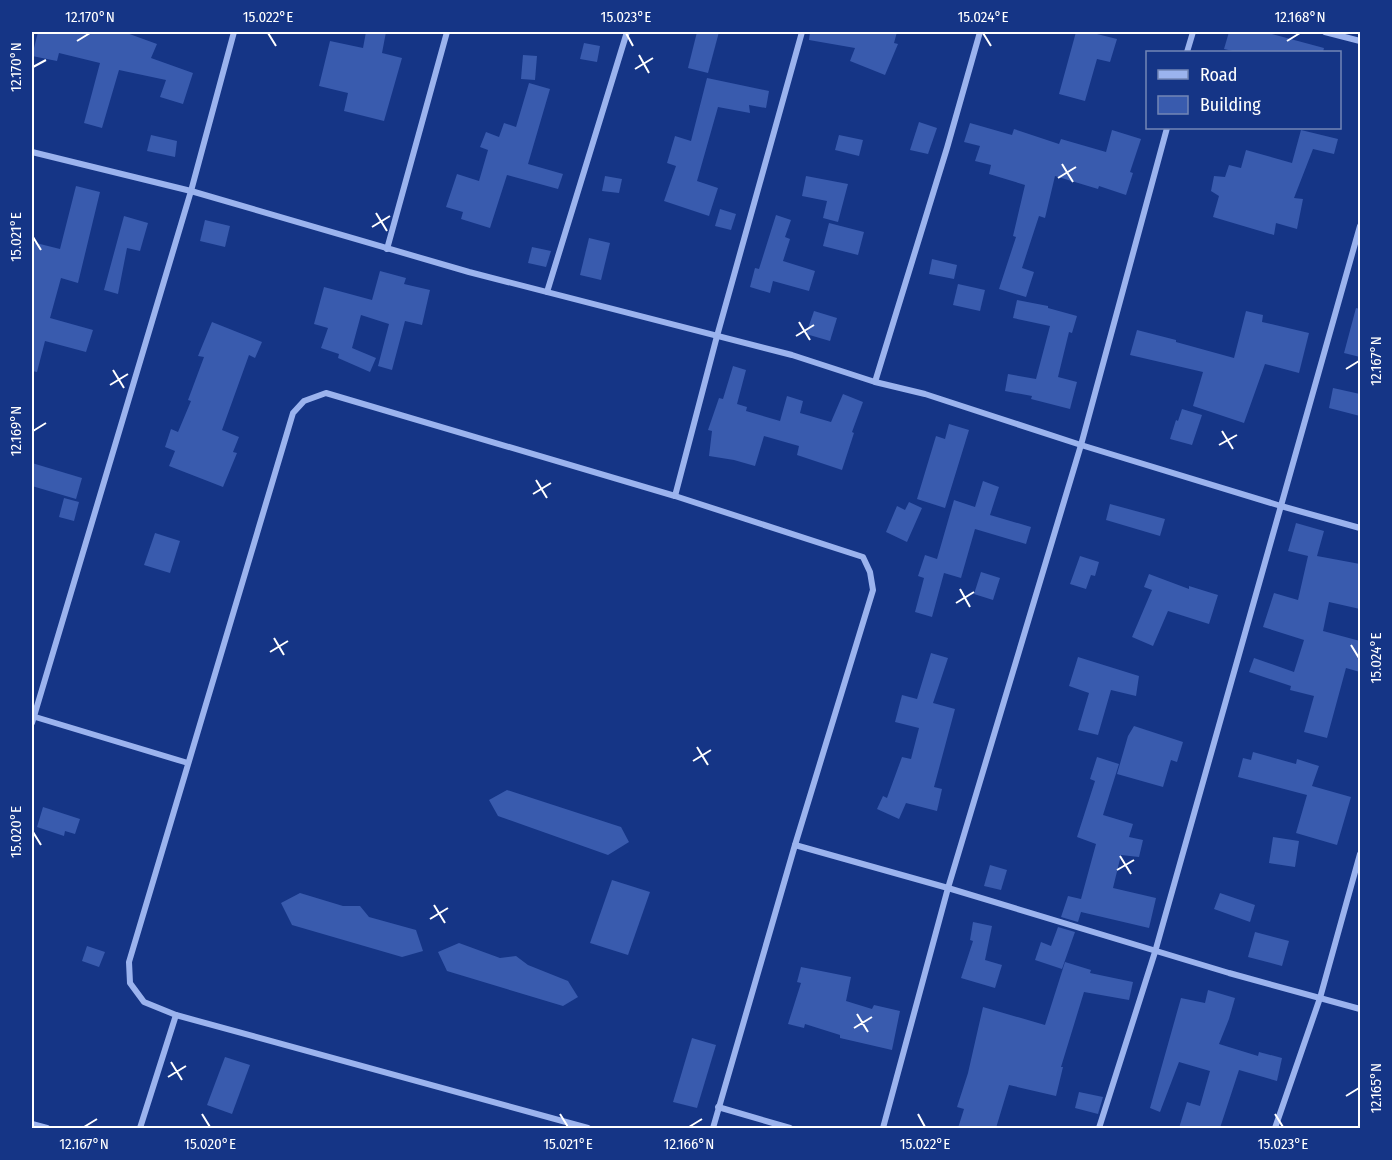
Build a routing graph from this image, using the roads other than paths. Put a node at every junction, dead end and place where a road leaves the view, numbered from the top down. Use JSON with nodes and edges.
{"nodes":[{"id":1,"x":234,"y":32,"type":"edge"},
{"id":2,"x":447,"y":32,"type":"edge"},
{"id":3,"x":627,"y":32,"type":"edge"},
{"id":4,"x":802,"y":32,"type":"edge"},
{"id":5,"x":980,"y":32,"type":"edge"},
{"id":6,"x":1193,"y":32,"type":"edge"},
{"id":7,"x":1325,"y":32,"type":"edge"},
{"id":8,"x":1360,"y":41,"type":"edge"},
{"id":9,"x":1187,"y":51,"type":"edge"},
{"id":10,"x":1167,"y":129,"type":"edge"},
{"id":11,"x":32,"y":152,"type":"edge"},
{"id":12,"x":191,"y":191,"type":"junction"},
{"id":13,"x":1360,"y":226,"type":"edge"},
{"id":14,"x":387,"y":249,"type":"junction"},
{"id":15,"x":548,"y":292,"type":"junction"},
{"id":16,"x":717,"y":336,"type":"junction"},
{"id":17,"x":875,"y":382,"type":"junction"},
{"id":18,"x":1081,"y":445,"type":"junction"},
{"id":19,"x":675,"y":496,"type":"junction"},
{"id":20,"x":1281,"y":506,"type":"junction"},
{"id":21,"x":1360,"y":528,"type":"edge"},
{"id":22,"x":32,"y":719,"type":"edge"},
{"id":23,"x":188,"y":763,"type":"junction"},
{"id":24,"x":795,"y":845,"type":"junction"},
{"id":25,"x":1360,"y":854,"type":"edge"},
{"id":26,"x":948,"y":888,"type":"junction"},
{"id":27,"x":1155,"y":952,"type":"junction"},
{"id":28,"x":1320,"y":998,"type":"junction"},
{"id":29,"x":1360,"y":1009,"type":"edge"},
{"id":30,"x":176,"y":1015,"type":"junction"},
{"id":31,"x":718,"y":1107,"type":"junction"},
{"id":32,"x":32,"y":1124,"type":"edge"},
{"id":33,"x":47,"y":1128,"type":"edge"},
{"id":34,"x":140,"y":1128,"type":"edge"},
{"id":35,"x":588,"y":1128,"type":"edge"},
{"id":36,"x":713,"y":1128,"type":"edge"},
{"id":37,"x":790,"y":1128,"type":"edge"},
{"id":38,"x":883,"y":1128,"type":"edge"},
{"id":39,"x":1099,"y":1128,"type":"edge"},
{"id":40,"x":1275,"y":1128,"type":"edge"}],
"edges":[{"from":1,"to":12,"type":"street"},
{"from":2,"to":14,"type":"street"},
{"from":3,"to":15,"type":"street"},
{"from":4,"to":16,"type":"street"},
{"from":5,"to":17,"type":"street"},
{"from":6,"to":9,"type":"street"},
{"from":7,"to":8,"type":"street"},
{"from":10,"to":18,"type":"street"},
{"from":11,"to":12,"type":"street"},
{"from":12,"to":14,"type":"street"},
{"from":12,"to":22,"type":"street"},
{"from":13,"to":20,"type":"street"},
{"from":14,"to":15,"type":"street"},
{"from":15,"to":16,"type":"street"},
{"from":16,"to":17,"type":"street"},
{"from":16,"to":19,"type":"street"},
{"from":17,"to":18,"type":"street"},
{"from":18,"to":20,"type":"street"},
{"from":18,"to":26,"type":"street"},
{"from":19,"to":23,"type":"street"},
{"from":19,"to":24,"type":"street"},
{"from":20,"to":21,"type":"street"},
{"from":20,"to":27,"type":"street"},
{"from":22,"to":23,"type":"street"},
{"from":23,"to":30,"type":"street"},
{"from":24,"to":26,"type":"street"},
{"from":24,"to":31,"type":"street"},
{"from":25,"to":28,"type":"street"},
{"from":26,"to":27,"type":"street"},
{"from":26,"to":38,"type":"street"},
{"from":27,"to":28,"type":"street"},
{"from":27,"to":39,"type":"street"},
{"from":28,"to":29,"type":"street"},
{"from":28,"to":40,"type":"street"},
{"from":30,"to":34,"type":"street"},
{"from":30,"to":35,"type":"street"},
{"from":31,"to":36,"type":"street"},
{"from":31,"to":37,"type":"street"},
{"from":32,"to":33,"type":"street"}]}
